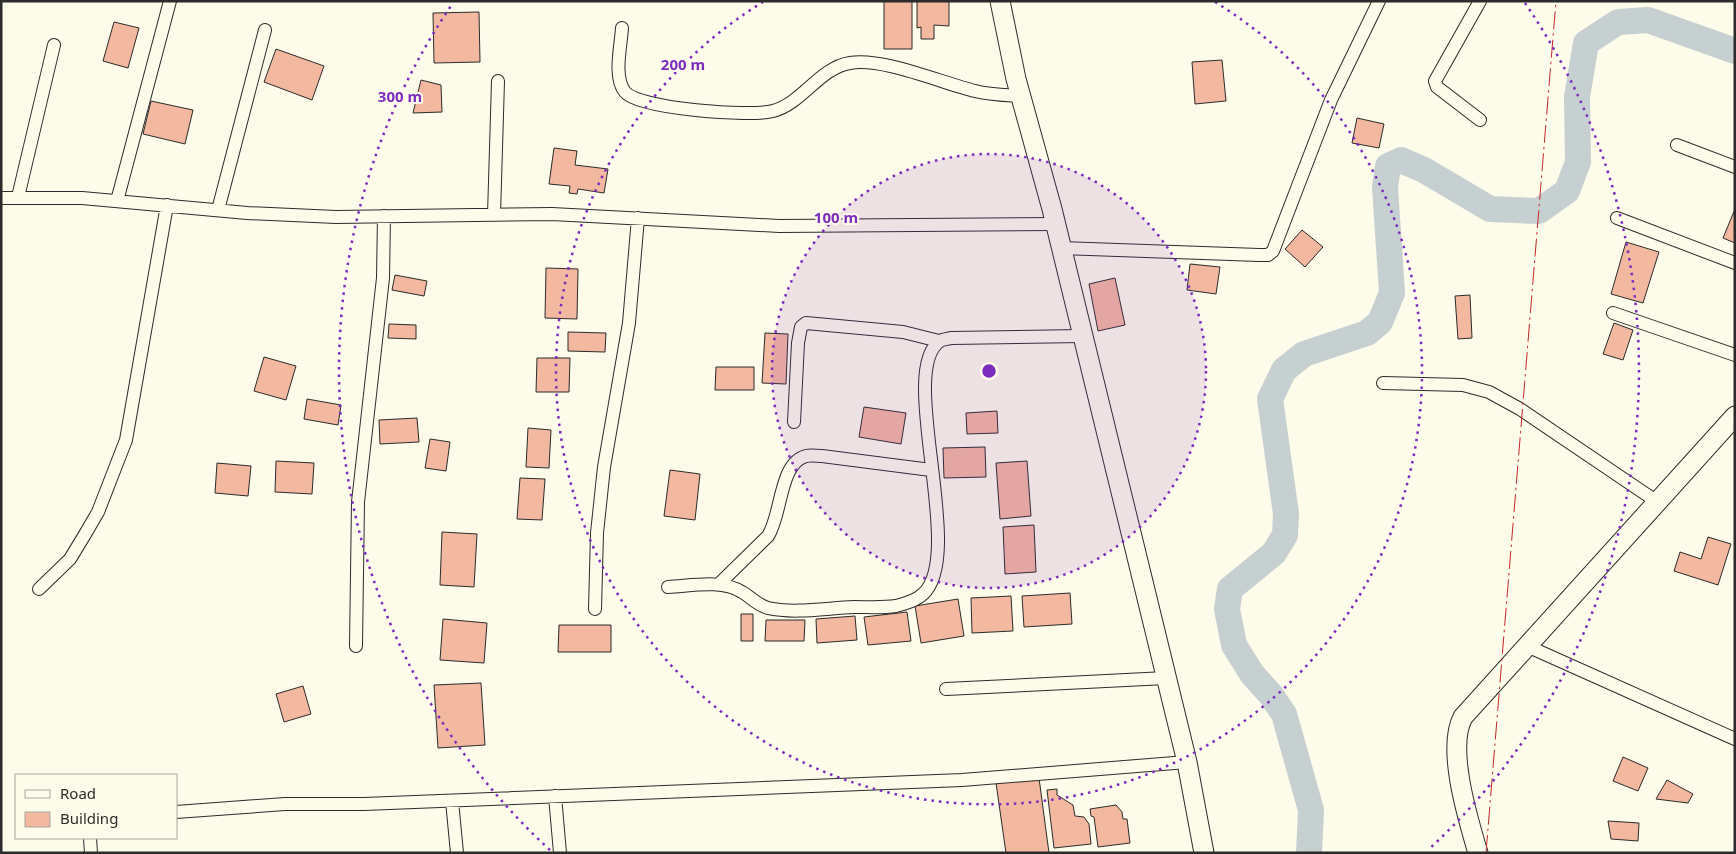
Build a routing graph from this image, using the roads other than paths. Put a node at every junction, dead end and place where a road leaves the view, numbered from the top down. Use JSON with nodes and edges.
{"nodes":[{"id":1,"x":170,"y":1,"type":"edge"},
{"id":2,"x":1000,"y":1,"type":"edge"},
{"id":3,"x":1379,"y":1,"type":"edge"},
{"id":4,"x":1480,"y":1,"type":"edge"},
{"id":5,"x":622,"y":28,"type":"dead end"},
{"id":6,"x":265,"y":30,"type":"dead end"},
{"id":7,"x":54,"y":45,"type":"dead end"},
{"id":8,"x":498,"y":82,"type":"dead end"},
{"id":9,"x":1021,"y":96,"type":"junction"},
{"id":10,"x":1480,"y":120,"type":"dead end"},
{"id":11,"x":1677,"y":145,"type":"dead end"},
{"id":12,"x":1735,"y":167,"type":"edge"},
{"id":13,"x":18,"y":197,"type":"junction"},
{"id":14,"x":1,"y":198,"type":"edge"},
{"id":15,"x":117,"y":201,"type":"junction"},
{"id":16,"x":167,"y":206,"type":"junction"},
{"id":17,"x":218,"y":210,"type":"junction"},
{"id":18,"x":494,"y":215,"type":"junction"},
{"id":19,"x":384,"y":216,"type":"junction"},
{"id":20,"x":638,"y":218,"type":"junction"},
{"id":21,"x":1617,"y":218,"type":"dead end"},
{"id":22,"x":1055,"y":224,"type":"junction"},
{"id":23,"x":1061,"y":248,"type":"junction"},
{"id":24,"x":1735,"y":263,"type":"edge"},
{"id":25,"x":1613,"y":312,"type":"dead end"},
{"id":26,"x":1082,"y":336,"type":"junction"},
{"id":27,"x":939,"y":341,"type":"junction"},
{"id":28,"x":1735,"y":355,"type":"edge"},
{"id":29,"x":1383,"y":383,"type":"dead end"},
{"id":30,"x":1735,"y":416,"type":"edge"},
{"id":31,"x":794,"y":422,"type":"dead end"},
{"id":32,"x":931,"y":470,"type":"junction"},
{"id":33,"x":1656,"y":501,"type":"junction"},
{"id":34,"x":720,"y":584,"type":"junction"},
{"id":35,"x":668,"y":587,"type":"dead end"},
{"id":36,"x":39,"y":589,"type":"dead end"},
{"id":37,"x":594,"y":609,"type":"dead end"},
{"id":38,"x":356,"y":646,"type":"dead end"},
{"id":39,"x":1526,"y":646,"type":"junction"},
{"id":40,"x":1166,"y":678,"type":"junction"},
{"id":41,"x":946,"y":689,"type":"dead end"},
{"id":42,"x":1735,"y":739,"type":"edge"},
{"id":43,"x":1187,"y":762,"type":"junction"},
{"id":44,"x":554,"y":796,"type":"junction"},
{"id":45,"x":452,"y":800,"type":"junction"},
{"id":46,"x":178,"y":812,"type":"edge"},
{"id":47,"x":90,"y":839,"type":"edge"},
{"id":48,"x":91,"y":853,"type":"edge"},
{"id":49,"x":457,"y":853,"type":"edge"},
{"id":50,"x":560,"y":853,"type":"edge"},
{"id":51,"x":1204,"y":853,"type":"edge"},
{"id":52,"x":1478,"y":853,"type":"edge"}],
"edges":[{"from":1,"to":15,"type":"street"},
{"from":2,"to":9,"type":"main road"},
{"from":3,"to":23,"type":"street"},
{"from":4,"to":10,"type":"street"},
{"from":5,"to":9,"type":"street"},
{"from":6,"to":17,"type":"street"},
{"from":7,"to":13,"type":"street"},
{"from":8,"to":18,"type":"street"},
{"from":9,"to":22,"type":"main road"},
{"from":11,"to":12,"type":"street"},
{"from":13,"to":14,"type":"street"},
{"from":13,"to":15,"type":"street"},
{"from":15,"to":16,"type":"street"},
{"from":16,"to":17,"type":"street"},
{"from":16,"to":36,"type":"street"},
{"from":17,"to":19,"type":"street"},
{"from":18,"to":19,"type":"street"},
{"from":18,"to":20,"type":"street"},
{"from":19,"to":38,"type":"street"},
{"from":20,"to":22,"type":"street"},
{"from":20,"to":37,"type":"street"},
{"from":21,"to":24,"type":"street"},
{"from":22,"to":23,"type":"main road"},
{"from":23,"to":26,"type":"main road"},
{"from":25,"to":28,"type":"street"},
{"from":26,"to":27,"type":"street"},
{"from":26,"to":40,"type":"main road"},
{"from":27,"to":31,"type":"street"},
{"from":27,"to":32,"type":"street"},
{"from":29,"to":33,"type":"street"},
{"from":30,"to":33,"type":"main road"},
{"from":32,"to":34,"type":"street"},
{"from":32,"to":34,"type":"street"},
{"from":33,"to":39,"type":"main road"},
{"from":34,"to":35,"type":"street"},
{"from":39,"to":42,"type":"street"},
{"from":39,"to":52,"type":"main road"},
{"from":40,"to":41,"type":"street"},
{"from":40,"to":43,"type":"main road"},
{"from":43,"to":44,"type":"street"},
{"from":43,"to":51,"type":"main road"},
{"from":44,"to":45,"type":"street"},
{"from":44,"to":50,"type":"street"},
{"from":45,"to":46,"type":"street"},
{"from":45,"to":49,"type":"street"},
{"from":47,"to":48,"type":"street"}]}
